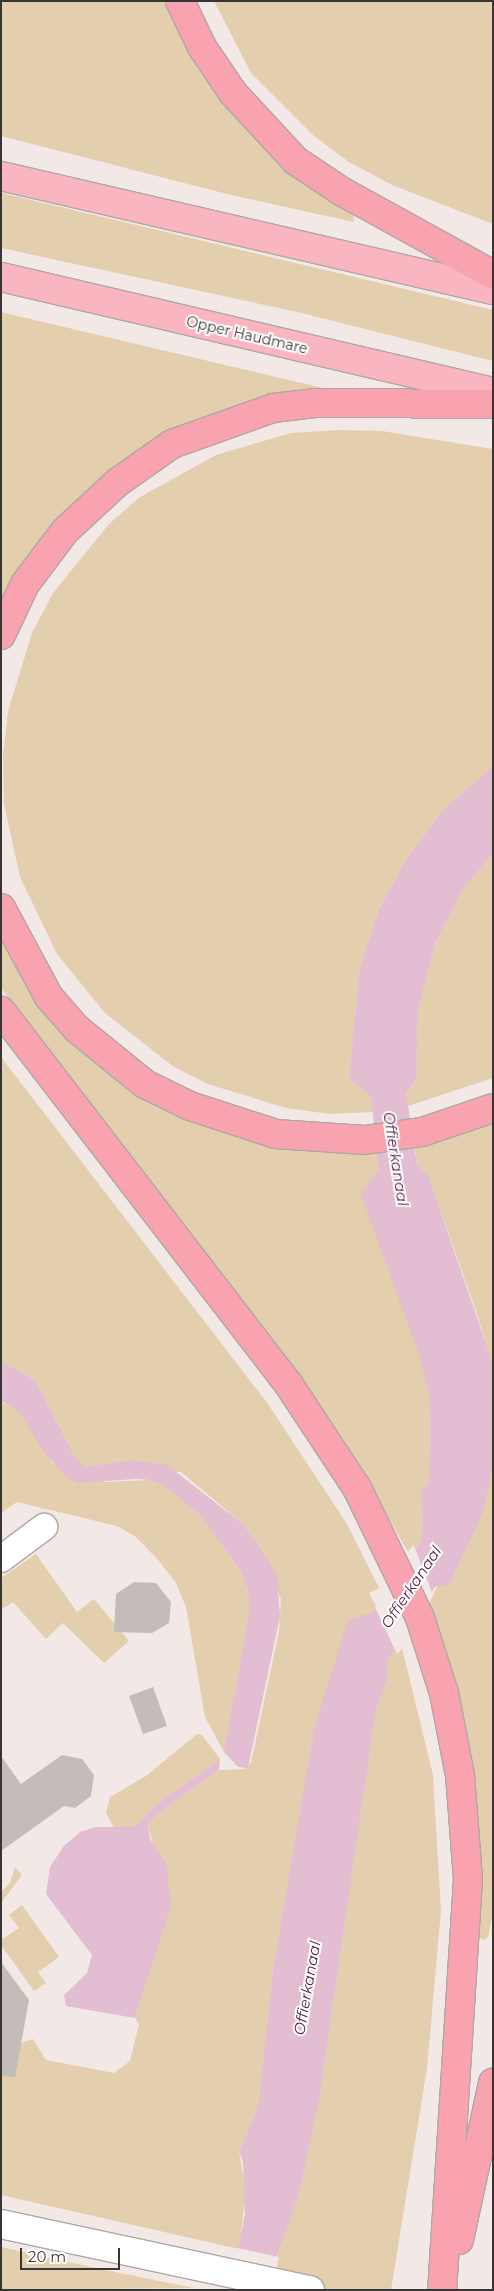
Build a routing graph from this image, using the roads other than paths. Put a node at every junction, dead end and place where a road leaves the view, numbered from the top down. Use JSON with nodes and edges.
{"nodes":[{"id":1,"x":180,"y":1,"type":"edge"},
{"id":2,"x":1,"y":176,"type":"edge"},
{"id":3,"x":493,"y":275,"type":"edge"},
{"id":4,"x":1,"y":277,"type":"edge"},
{"id":5,"x":493,"y":290,"type":"edge"},
{"id":6,"x":493,"y":392,"type":"edge"},
{"id":7,"x":493,"y":404,"type":"edge"},
{"id":8,"x":1,"y":635,"type":"edge"},
{"id":9,"x":1,"y":908,"type":"edge"},
{"id":10,"x":1,"y":1011,"type":"edge"},
{"id":11,"x":493,"y":1108,"type":"edge"},
{"id":12,"x":44,"y":1527,"type":"dead end"},
{"id":13,"x":1,"y":1559,"type":"edge"},
{"id":14,"x":493,"y":2082,"type":"edge"},
{"id":15,"x":1,"y":2224,"type":"edge"},
{"id":16,"x":310,"y":2290,"type":"edge"},
{"id":17,"x":442,"y":2290,"type":"edge"},
{"id":18,"x":449,"y":2290,"type":"edge"}],
"edges":[{"from":1,"to":3,"type":"highway"},
{"from":2,"to":5,"type":"highway"},
{"from":4,"to":6,"type":"highway","name":"Opper Haudmare"},
{"from":7,"to":8,"type":"highway"},
{"from":9,"to":11,"type":"highway"},
{"from":10,"to":17,"type":"highway"},
{"from":12,"to":13,"type":"street"},
{"from":14,"to":18,"type":"highway"},
{"from":15,"to":16,"type":"street"}]}
